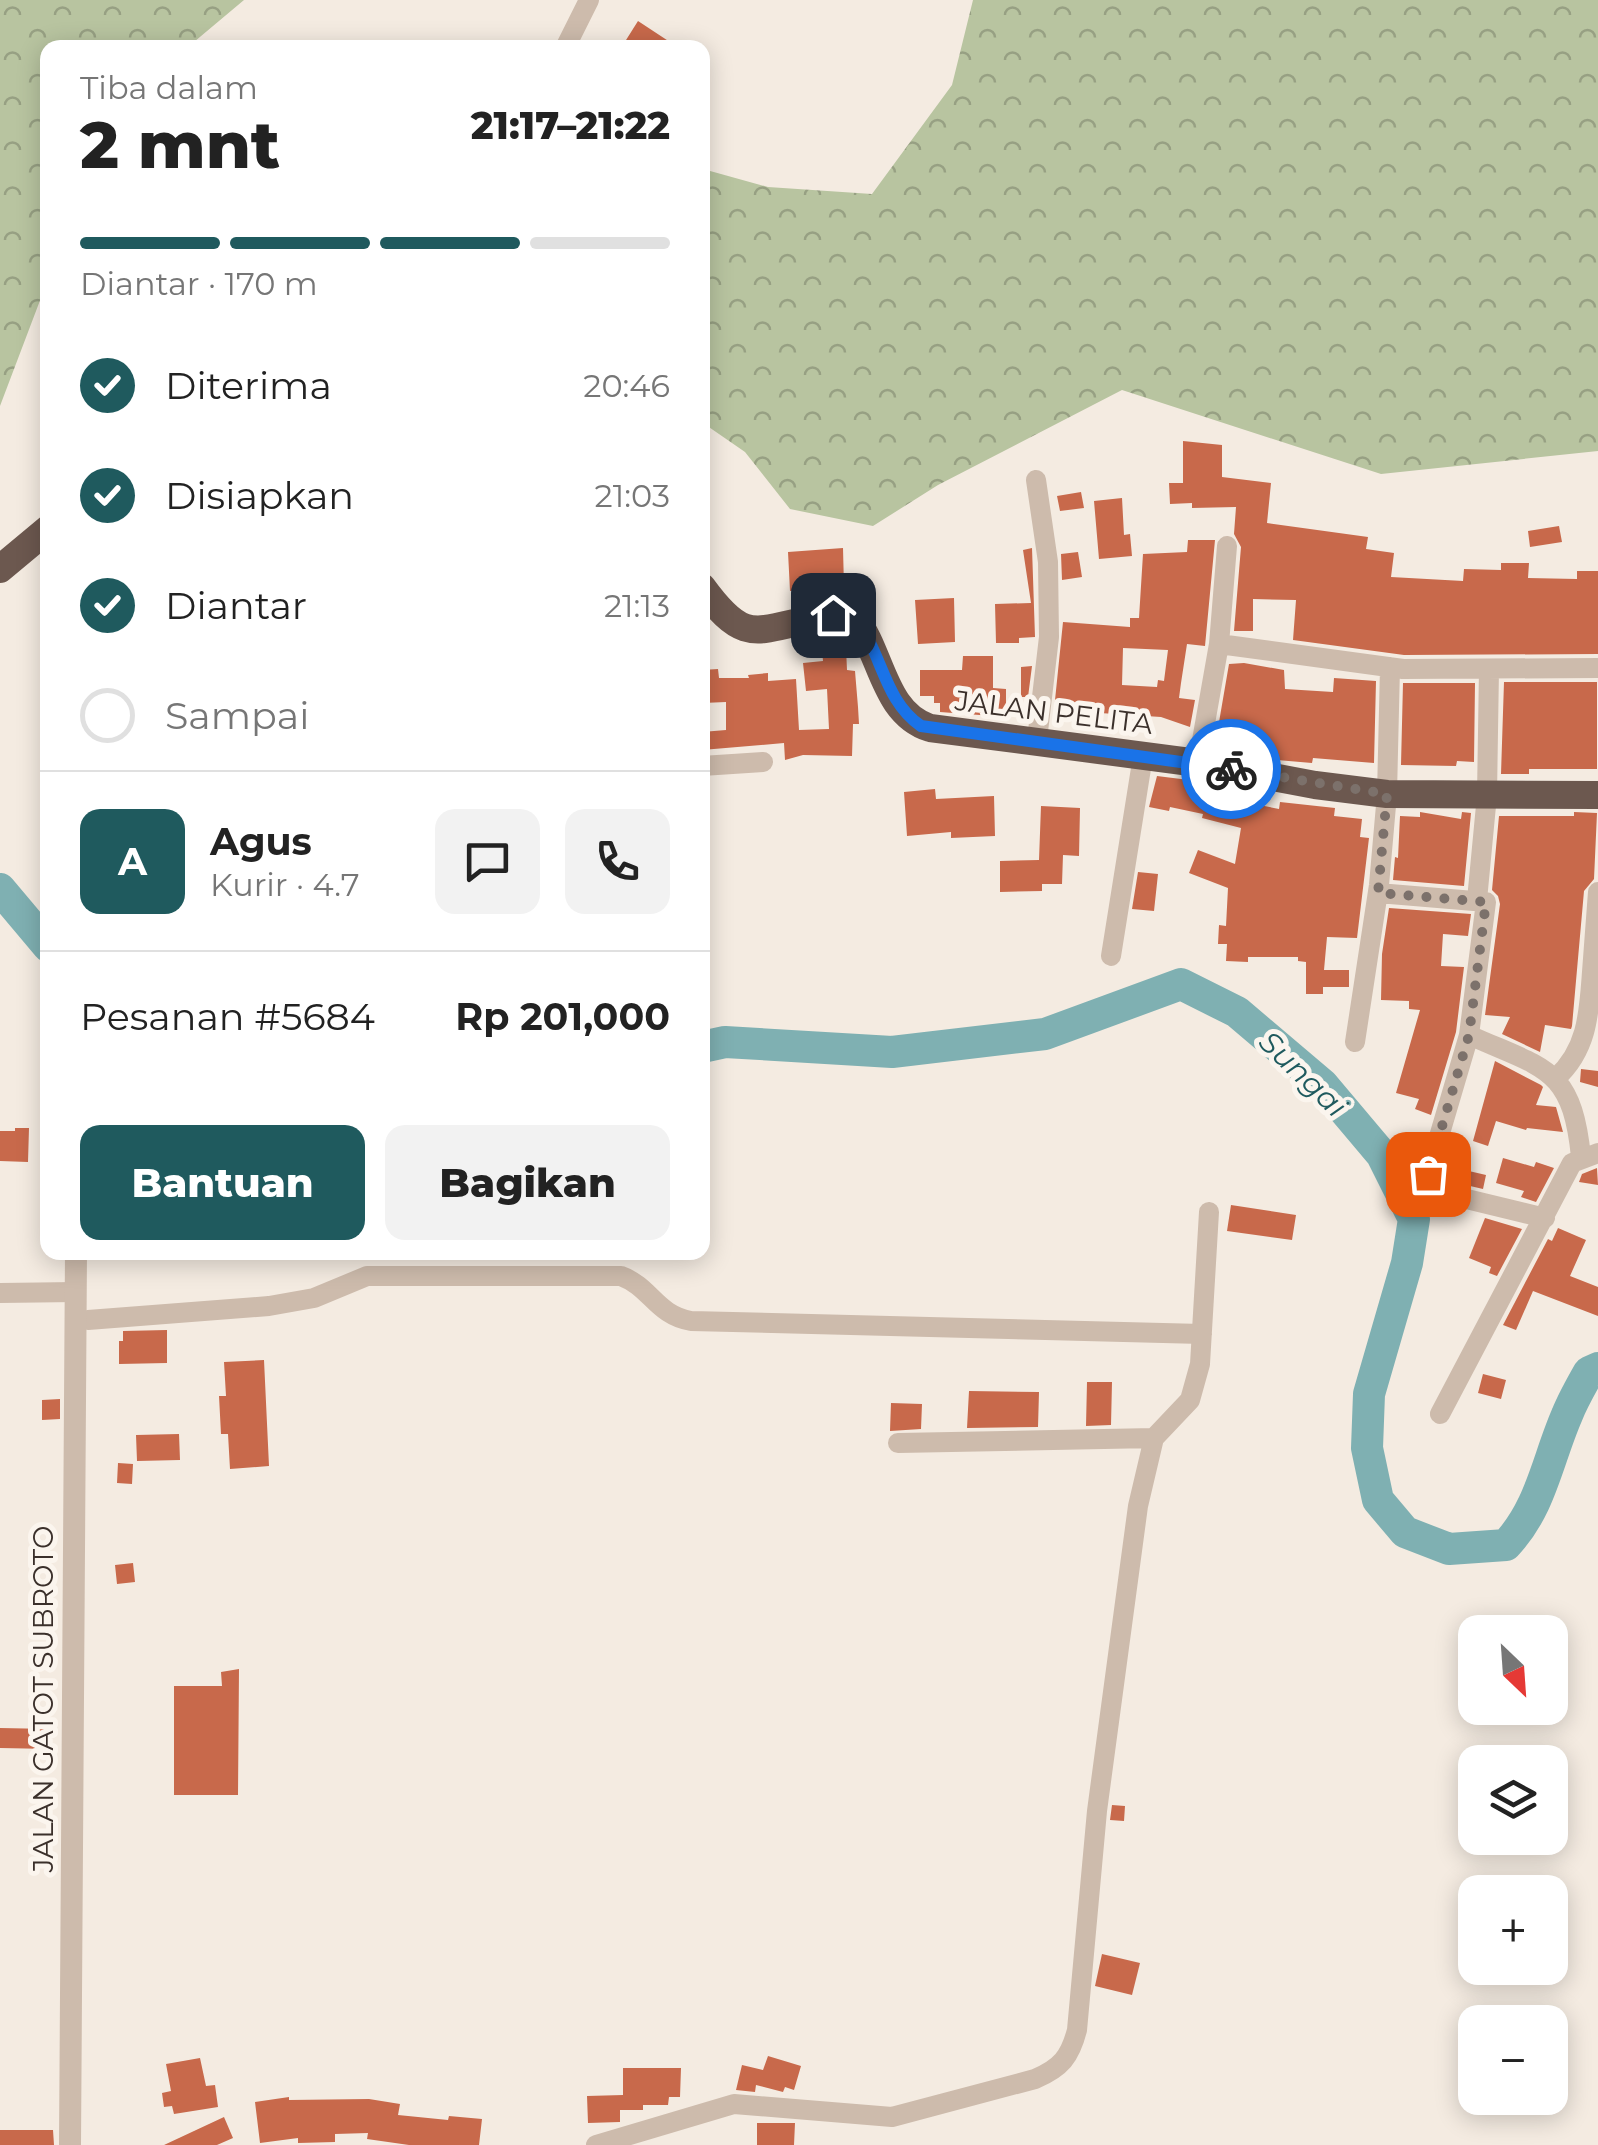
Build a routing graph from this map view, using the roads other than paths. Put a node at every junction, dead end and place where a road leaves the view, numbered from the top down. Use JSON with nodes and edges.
{"nodes":[{"id":1,"x":589,"y":0,"type":"edge"},
{"id":2,"x":569,"y":40,"type":"edge"},
{"id":3,"x":1036,"y":480,"type":"dead end"},
{"id":4,"x":40,"y":536,"type":"edge"},
{"id":5,"x":1227,"y":546,"type":"dead end"},
{"id":6,"x":0,"y":569,"type":"edge"},
{"id":7,"x":710,"y":597,"type":"edge"},
{"id":8,"x":1219,"y":644,"type":"junction"},
{"id":9,"x":1390,"y":667,"type":"junction"},
{"id":10,"x":1490,"y":668,"type":"junction"},
{"id":11,"x":1598,"y":668,"type":"edge"},
{"id":12,"x":1037,"y":740,"type":"junction"},
{"id":13,"x":1143,"y":756,"type":"junction"},
{"id":14,"x":762,"y":762,"type":"dead end"},
{"id":15,"x":1198,"y":763,"type":"junction"},
{"id":16,"x":710,"y":765,"type":"edge"},
{"id":17,"x":1387,"y":794,"type":"junction"},
{"id":18,"x":1488,"y":795,"type":"junction"},
{"id":19,"x":1598,"y":795,"type":"edge"},
{"id":20,"x":1598,"y":892,"type":"edge"},
{"id":21,"x":1378,"y":893,"type":"junction"},
{"id":22,"x":1477,"y":900,"type":"junction"},
{"id":23,"x":1111,"y":956,"type":"dead end"},
{"id":24,"x":1595,"y":972,"type":"edge"},
{"id":25,"x":1469,"y":1035,"type":"junction"},
{"id":26,"x":1354,"y":1042,"type":"dead end"},
{"id":27,"x":1556,"y":1078,"type":"junction"},
{"id":28,"x":1590,"y":1155,"type":"edge"},
{"id":29,"x":1209,"y":1212,"type":"dead end"},
{"id":30,"x":1545,"y":1218,"type":"junction"},
{"id":31,"x":76,"y":1260,"type":"edge"},
{"id":32,"x":88,"y":1260,"type":"edge"},
{"id":33,"x":76,"y":1292,"type":"junction"},
{"id":34,"x":0,"y":1293,"type":"edge"},
{"id":35,"x":88,"y":1320,"type":"junction"},
{"id":36,"x":1202,"y":1334,"type":"junction"},
{"id":37,"x":1440,"y":1414,"type":"dead end"},
{"id":38,"x":1154,"y":1438,"type":"junction"},
{"id":39,"x":898,"y":1443,"type":"dead end"},
{"id":40,"x":70,"y":2145,"type":"edge"},
{"id":41,"x":84,"y":2145,"type":"edge"},
{"id":42,"x":596,"y":2145,"type":"edge"}],
"edges":[{"from":1,"to":2,"type":"street"},
{"from":3,"to":12,"type":"street"},
{"from":4,"to":6,"type":"highway"},
{"from":5,"to":8,"type":"street"},
{"from":7,"to":12,"type":"highway","name":"JALAN PELITA"},
{"from":8,"to":9,"type":"street"},
{"from":8,"to":15,"type":"street"},
{"from":9,"to":10,"type":"street"},
{"from":9,"to":17,"type":"street"},
{"from":10,"to":11,"type":"street"},
{"from":10,"to":18,"type":"street"},
{"from":12,"to":13,"type":"highway","name":"JALAN PELITA"},
{"from":13,"to":15,"type":"highway","name":"JALAN PELITA"},
{"from":13,"to":23,"type":"street"},
{"from":14,"to":16,"type":"street"},
{"from":15,"to":17,"type":"highway","name":"JALAN PELITA"},
{"from":17,"to":18,"type":"highway","name":"JALAN PELITA"},
{"from":17,"to":21,"type":"street"},
{"from":18,"to":19,"type":"highway","name":"JALAN PELITA"},
{"from":18,"to":22,"type":"street"},
{"from":20,"to":24,"type":"street"},
{"from":21,"to":22,"type":"street"},
{"from":21,"to":26,"type":"street"},
{"from":22,"to":25,"type":"street"},
{"from":24,"to":27,"type":"street"},
{"from":25,"to":27,"type":"street"},
{"from":25,"to":30,"type":"street"},
{"from":27,"to":28,"type":"street"},
{"from":28,"to":30,"type":"street"},
{"from":29,"to":36,"type":"street"},
{"from":30,"to":37,"type":"street"},
{"from":31,"to":33,"type":"street","name":"JALAN GATOT SUBROTO"},
{"from":32,"to":35,"type":"street","name":"JALAN GATOT SUBROTO"},
{"from":33,"to":34,"type":"street"},
{"from":33,"to":40,"type":"street","name":"JALAN GATOT SUBROTO"},
{"from":35,"to":36,"type":"street"},
{"from":35,"to":41,"type":"street","name":"JALAN GATOT SUBROTO"},
{"from":36,"to":38,"type":"street"},
{"from":38,"to":39,"type":"street"},
{"from":38,"to":42,"type":"street"}]}
